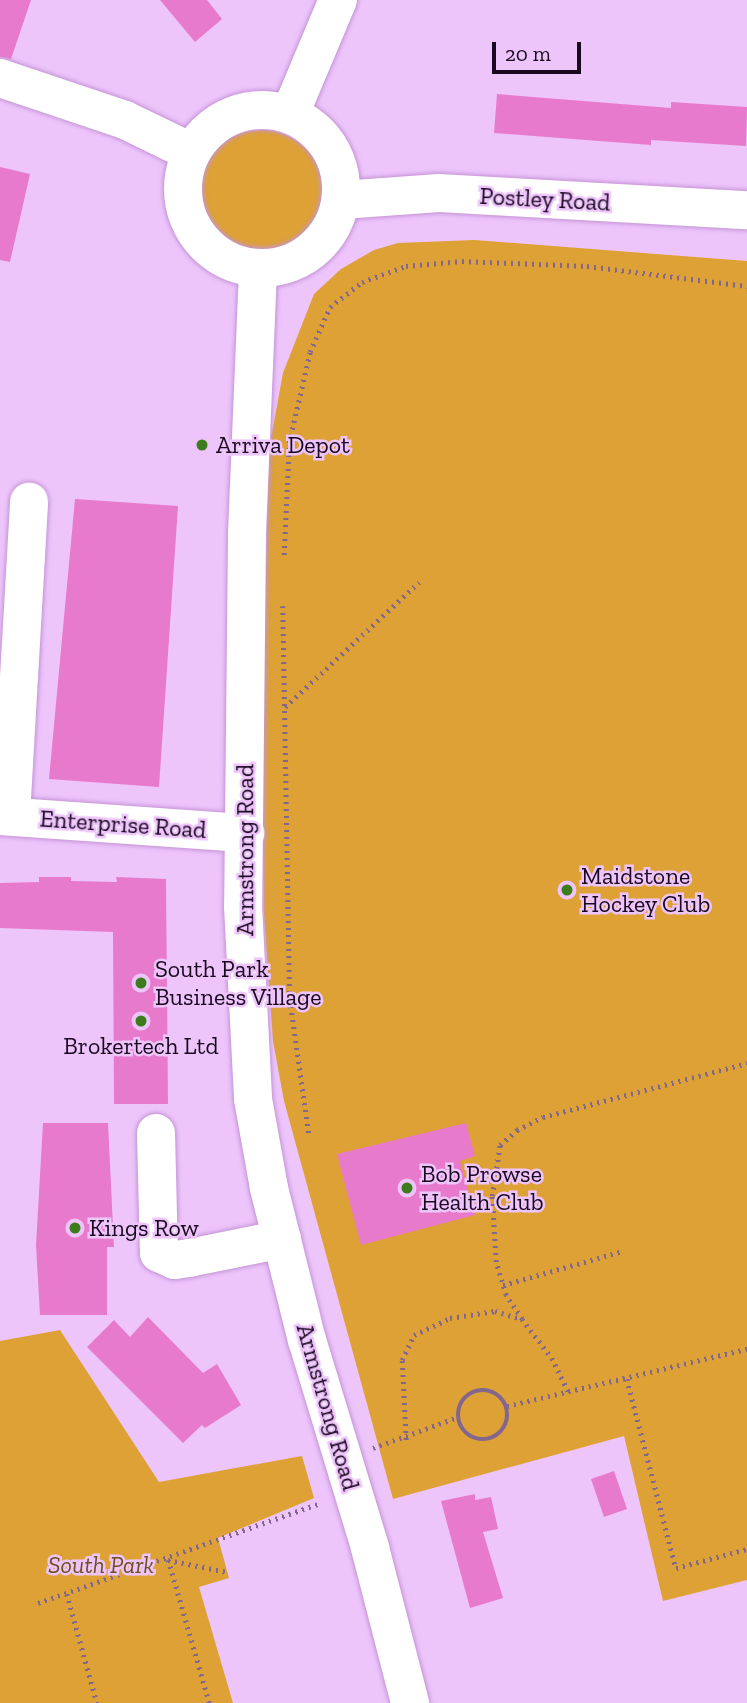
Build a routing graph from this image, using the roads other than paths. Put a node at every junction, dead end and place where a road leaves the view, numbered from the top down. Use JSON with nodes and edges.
{"nodes":[{"id":1,"x":338,"y":0,"type":"edge"},
{"id":2,"x":0,"y":78,"type":"edge"},
{"id":3,"x":290,"y":114,"type":"junction"},
{"id":4,"x":191,"y":152,"type":"junction"},
{"id":5,"x":342,"y":200,"type":"junction"},
{"id":6,"x":747,"y":210,"type":"edge"},
{"id":7,"x":258,"y":270,"type":"junction"},
{"id":8,"x":29,"y":502,"type":"dead end"},
{"id":9,"x":6,"y":816,"type":"edge"},
{"id":10,"x":246,"y":833,"type":"junction"},
{"id":11,"x":156,"y":1133,"type":"dead end"},
{"id":12,"x":282,"y":1239,"type":"junction"},
{"id":13,"x":410,"y":1703,"type":"edge"}],
"edges":[{"from":1,"to":3,"type":"street"},
{"from":2,"to":4,"type":"street"},
{"from":3,"to":4,"type":"street"},
{"from":3,"to":5,"type":"street"},
{"from":4,"to":7,"type":"street"},
{"from":5,"to":6,"type":"street","name":"Postley Road"},
{"from":5,"to":7,"type":"street"},
{"from":7,"to":10,"type":"street","name":"Armstrong Road"},
{"from":8,"to":9,"type":"street"},
{"from":9,"to":10,"type":"street","name":"Enterprise Road"},
{"from":10,"to":12,"type":"street","name":"Armstrong Road"},
{"from":11,"to":12,"type":"street"},
{"from":12,"to":13,"type":"street","name":"Armstrong Road"}]}
